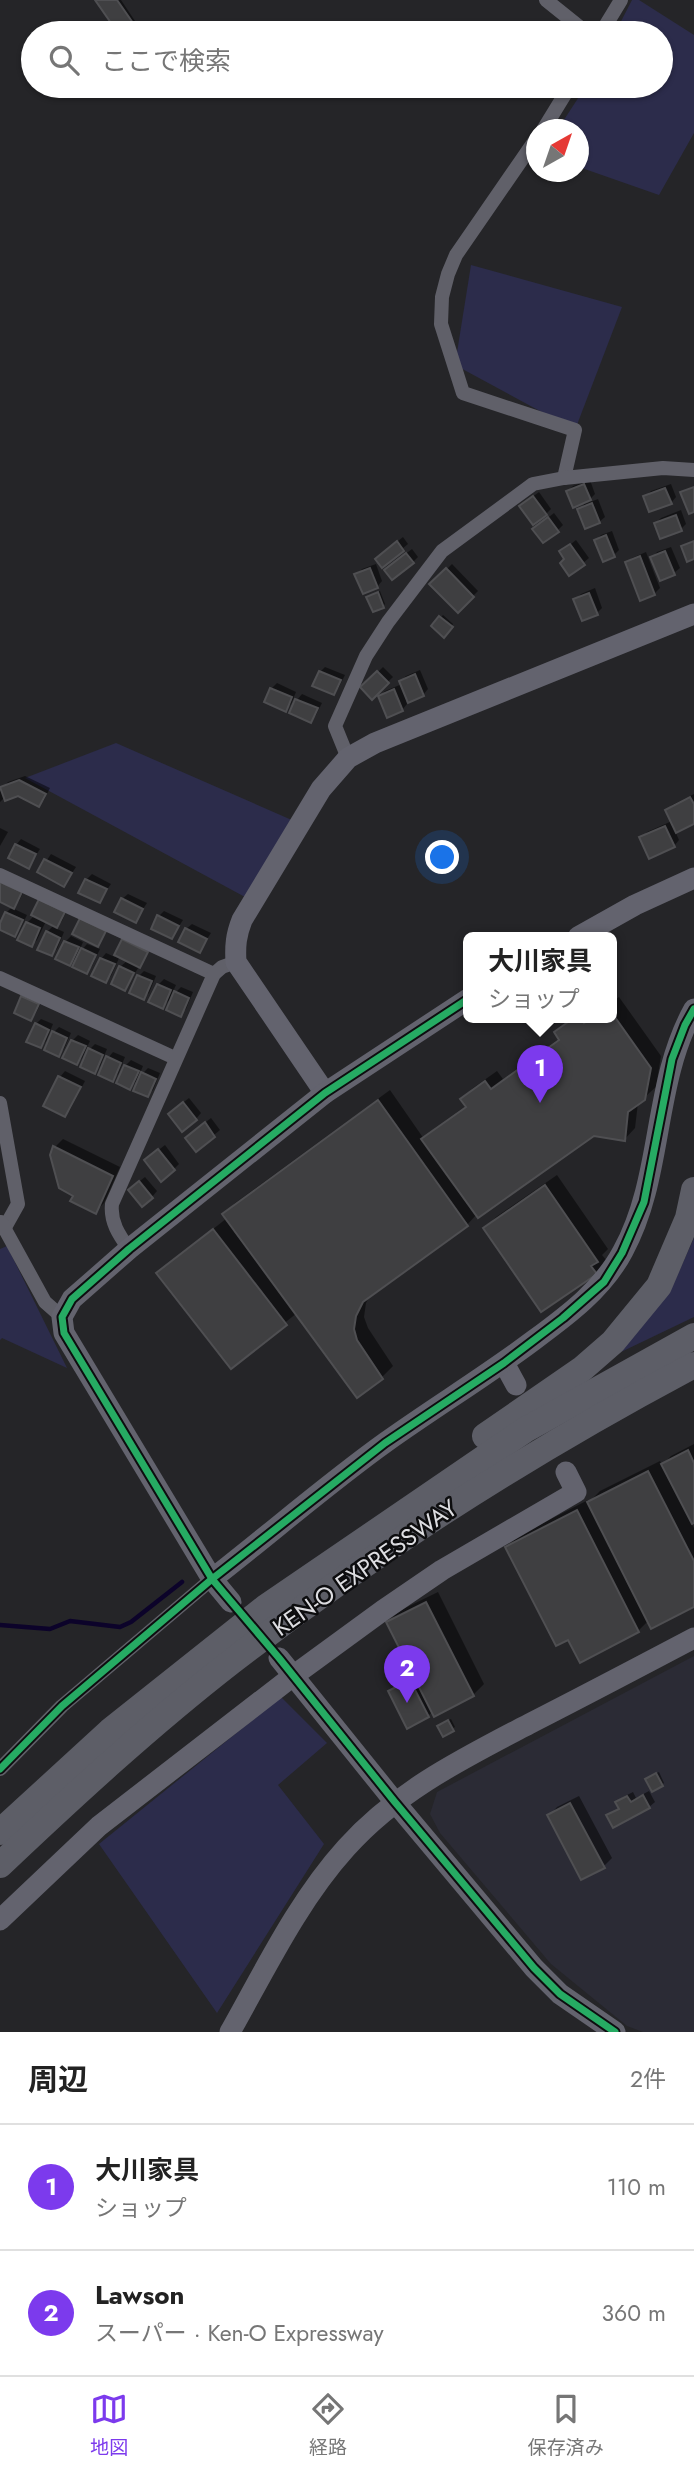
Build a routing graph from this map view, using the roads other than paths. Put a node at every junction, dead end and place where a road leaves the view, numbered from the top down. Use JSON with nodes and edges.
{"nodes":[{"id":1,"x":546,"y":0,"type":"edge"},
{"id":2,"x":621,"y":0,"type":"edge"},
{"id":3,"x":572,"y":21,"type":"edge"},
{"id":4,"x":608,"y":21,"type":"edge"},
{"id":5,"x":563,"y":98,"type":"edge"},
{"id":6,"x":550,"y":119,"type":"edge"},
{"id":7,"x":526,"y":155,"type":"edge"},
{"id":8,"x":694,"y":470,"type":"edge"},
{"id":9,"x":564,"y":478,"type":"junction"},
{"id":10,"x":694,"y":614,"type":"edge"},
{"id":11,"x":348,"y":758,"type":"junction"},
{"id":12,"x":0,"y":875,"type":"edge"},
{"id":13,"x":694,"y":878,"type":"edge"},
{"id":14,"x":587,"y":932,"type":"edge"},
{"id":15,"x":236,"y":962,"type":"junction"},
{"id":16,"x":214,"y":974,"type":"junction"},
{"id":17,"x":0,"y":978,"type":"edge"},
{"id":18,"x":463,"y":1002,"type":"edge"},
{"id":19,"x":694,"y":1009,"type":"edge"},
{"id":20,"x":175,"y":1058,"type":"junction"},
{"id":21,"x":326,"y":1093,"type":"junction"},
{"id":22,"x":0,"y":1102,"type":"edge"},
{"id":23,"x":694,"y":1191,"type":"edge"},
{"id":24,"x":2,"y":1224,"type":"edge"},
{"id":25,"x":129,"y":1249,"type":"junction"},
{"id":26,"x":62,"y":1317,"type":"junction"},
{"id":27,"x":694,"y":1336,"type":"edge"},
{"id":28,"x":503,"y":1363,"type":"junction"},
{"id":29,"x":694,"y":1365,"type":"edge"},
{"id":30,"x":694,"y":1372,"type":"edge"},
{"id":31,"x":516,"y":1385,"type":"dead end"},
{"id":32,"x":649,"y":1389,"type":"junction"},
{"id":33,"x":566,"y":1472,"type":"dead end"},
{"id":34,"x":212,"y":1580,"type":"junction"},
{"id":35,"x":230,"y":1602,"type":"dead end"},
{"id":36,"x":266,"y":1607,"type":"junction"},
{"id":37,"x":694,"y":1638,"type":"edge"},
{"id":38,"x":279,"y":1658,"type":"dead end"},
{"id":39,"x":293,"y":1676,"type":"junction"},
{"id":40,"x":0,"y":1769,"type":"edge"},
{"id":41,"x":394,"y":1801,"type":"junction"},
{"id":42,"x":0,"y":1832,"type":"edge"},
{"id":43,"x":0,"y":1865,"type":"edge"},
{"id":44,"x":0,"y":1920,"type":"edge"},
{"id":45,"x":230,"y":2032,"type":"edge"},
{"id":46,"x":615,"y":2032,"type":"edge"}],
"edges":[{"from":1,"to":3,"type":"street"},
{"from":2,"to":4,"type":"street"},
{"from":5,"to":6,"type":"street"},
{"from":7,"to":9,"type":"street"},
{"from":8,"to":9,"type":"street"},
{"from":9,"to":11,"type":"street"},
{"from":10,"to":11,"type":"street"},
{"from":11,"to":15,"type":"street"},
{"from":12,"to":16,"type":"street"},
{"from":13,"to":14,"type":"street"},
{"from":15,"to":16,"type":"street"},
{"from":15,"to":21,"type":"street"},
{"from":16,"to":20,"type":"street"},
{"from":17,"to":20,"type":"street"},
{"from":18,"to":21,"type":"street"},
{"from":19,"to":28,"type":"street"},
{"from":20,"to":25,"type":"street"},
{"from":21,"to":25,"type":"street"},
{"from":22,"to":24,"type":"street"},
{"from":23,"to":36,"type":"highway"},
{"from":24,"to":26,"type":"street"},
{"from":25,"to":26,"type":"street"},
{"from":26,"to":34,"type":"street"},
{"from":27,"to":36,"type":"highway","name":"KEN-O EXPRESSWAY"},
{"from":28,"to":31,"type":"street"},
{"from":28,"to":34,"type":"street"},
{"from":29,"to":32,"type":"highway","name":"KEN-O EXPRESSWAY"},
{"from":30,"to":32,"type":"highway"},
{"from":32,"to":43,"type":"highway","name":"KEN-O EXPRESSWAY"},
{"from":33,"to":39,"type":"street"},
{"from":34,"to":35,"type":"street"},
{"from":34,"to":40,"type":"street"},
{"from":36,"to":42,"type":"highway","name":"KEN-O EXPRESSWAY"},
{"from":37,"to":41,"type":"street"},
{"from":38,"to":39,"type":"street"},
{"from":39,"to":41,"type":"street"},
{"from":39,"to":44,"type":"street"},
{"from":41,"to":45,"type":"street"},
{"from":41,"to":46,"type":"street"}]}
